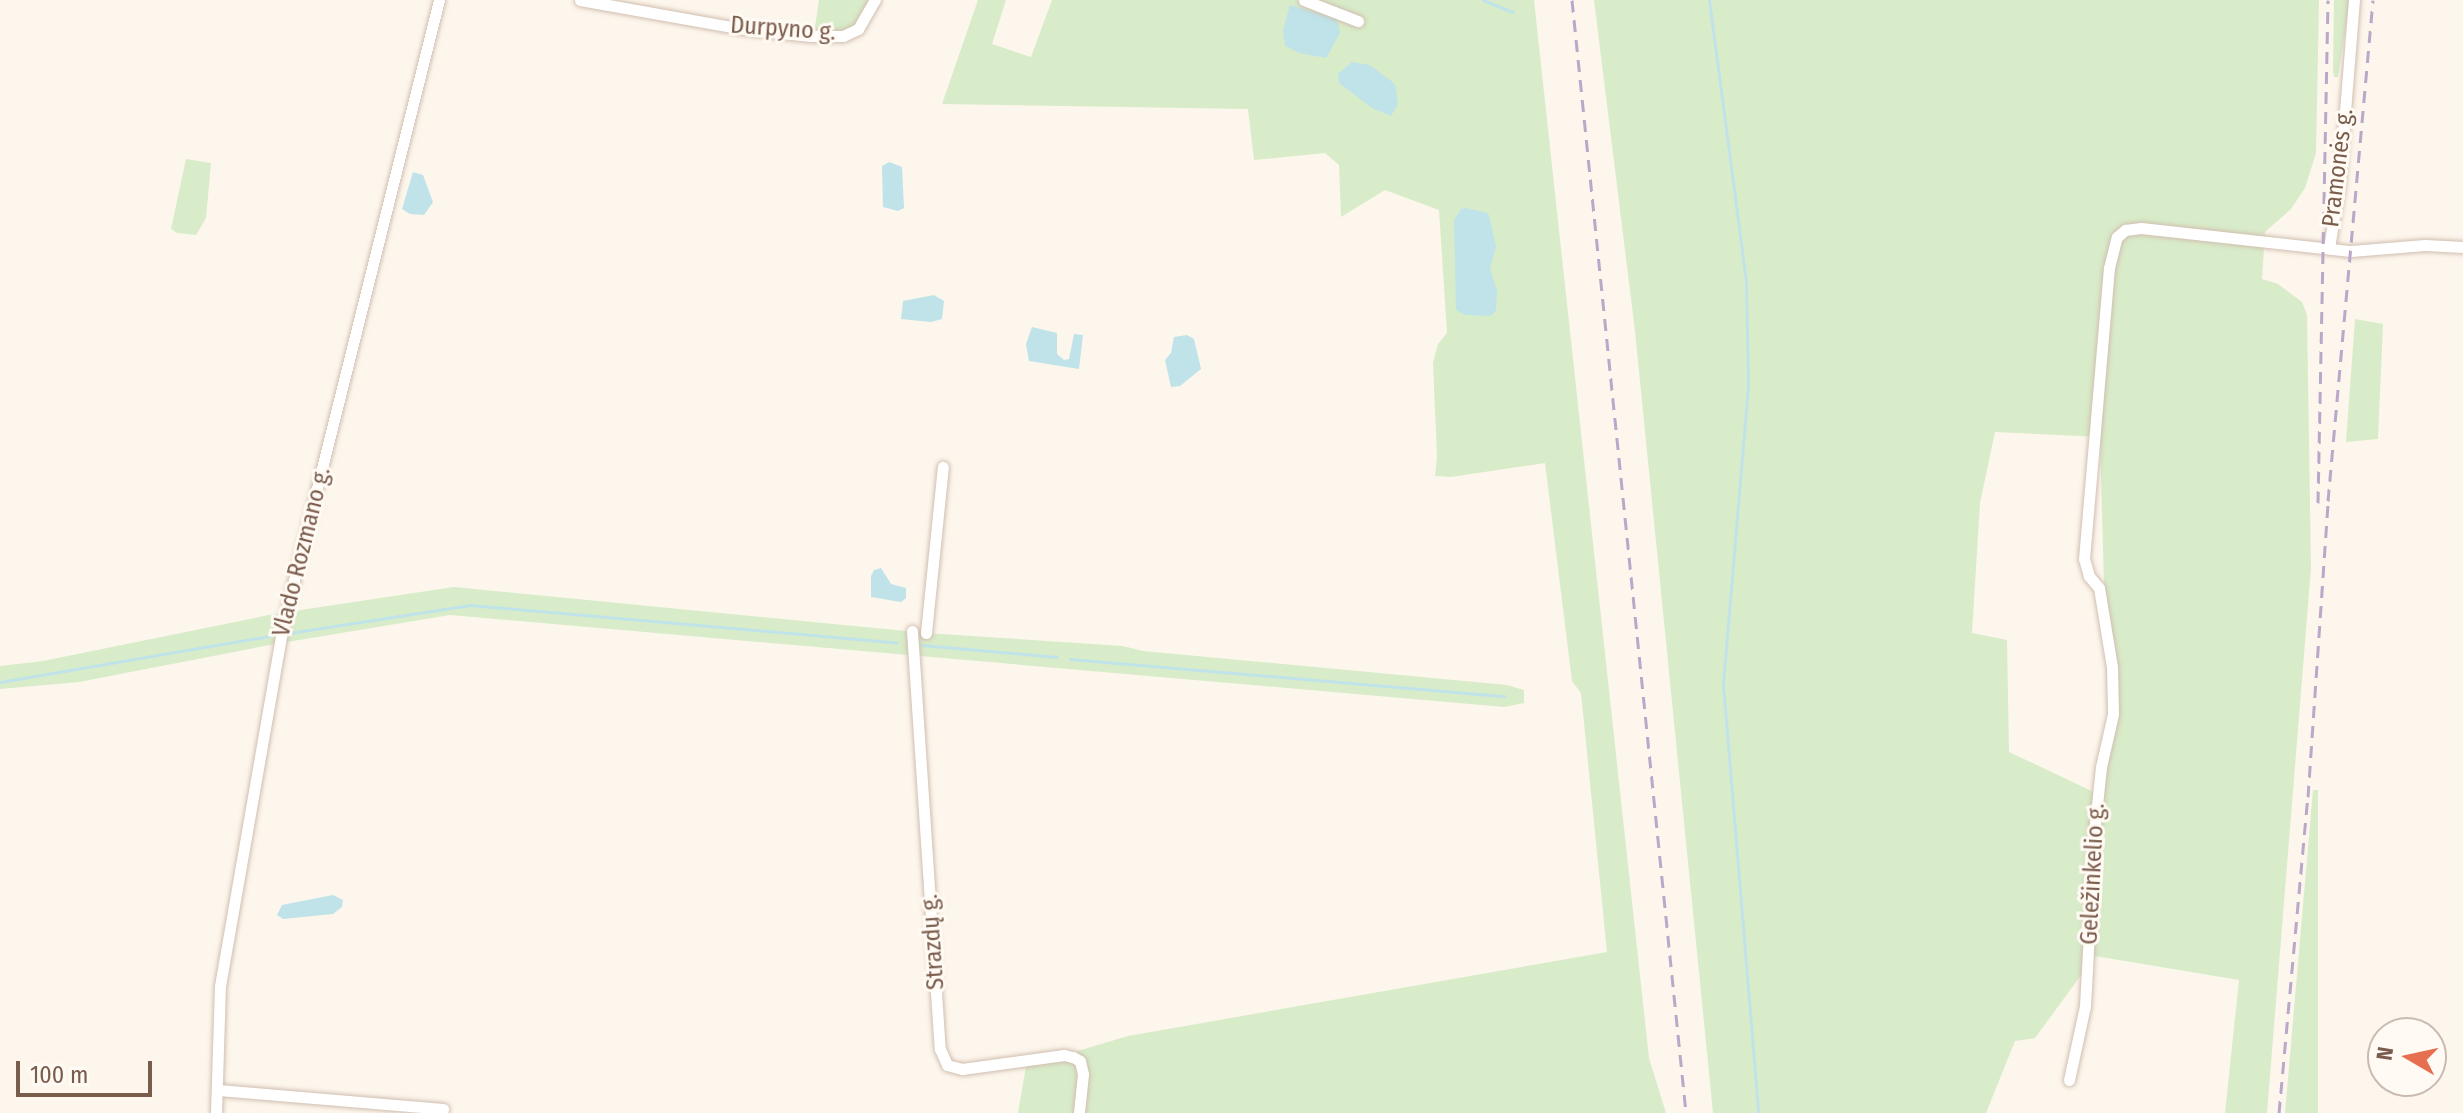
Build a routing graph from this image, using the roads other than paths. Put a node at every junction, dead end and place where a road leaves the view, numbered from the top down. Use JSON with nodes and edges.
{"nodes":[{"id":1,"x":439,"y":0,"type":"edge"},
{"id":2,"x":580,"y":0,"type":"edge"},
{"id":3,"x":875,"y":0,"type":"edge"},
{"id":4,"x":1304,"y":0,"type":"edge"},
{"id":5,"x":2354,"y":0,"type":"edge"},
{"id":6,"x":1358,"y":21,"type":"dead end"},
{"id":7,"x":2463,"y":247,"type":"edge"},
{"id":8,"x":2329,"y":248,"type":"junction"},
{"id":9,"x":2111,"y":252,"type":"joint"},
{"id":10,"x":943,"y":467,"type":"dead end"},
{"id":11,"x":912,"y":631,"type":"dead end"},
{"id":12,"x":926,"y":633,"type":"dead end"},
{"id":13,"x":2069,"y":1080,"type":"dead end"},
{"id":14,"x":218,"y":1090,"type":"junction"},
{"id":15,"x":443,"y":1109,"type":"dead end"},
{"id":16,"x":216,"y":1113,"type":"edge"},
{"id":17,"x":1079,"y":1113,"type":"edge"}],
"edges":[{"from":1,"to":14,"type":"street","name":"Vlado Rozmano g."},
{"from":2,"to":3,"type":"street","name":"Durpyno g."},
{"from":4,"to":6,"type":"street"},
{"from":5,"to":8,"type":"street","name":"Pramonės g."},
{"from":7,"to":8,"type":"street"},
{"from":8,"to":9,"type":"street","name":"Pramonės g."},
{"from":9,"to":13,"type":"street","name":"Geležinkelio g."},
{"from":10,"to":12,"type":"street"},
{"from":11,"to":17,"type":"street","name":"Strazdų g."},
{"from":14,"to":15,"type":"street"},
{"from":14,"to":16,"type":"street","name":"Vlado Rozmano g."}]}
